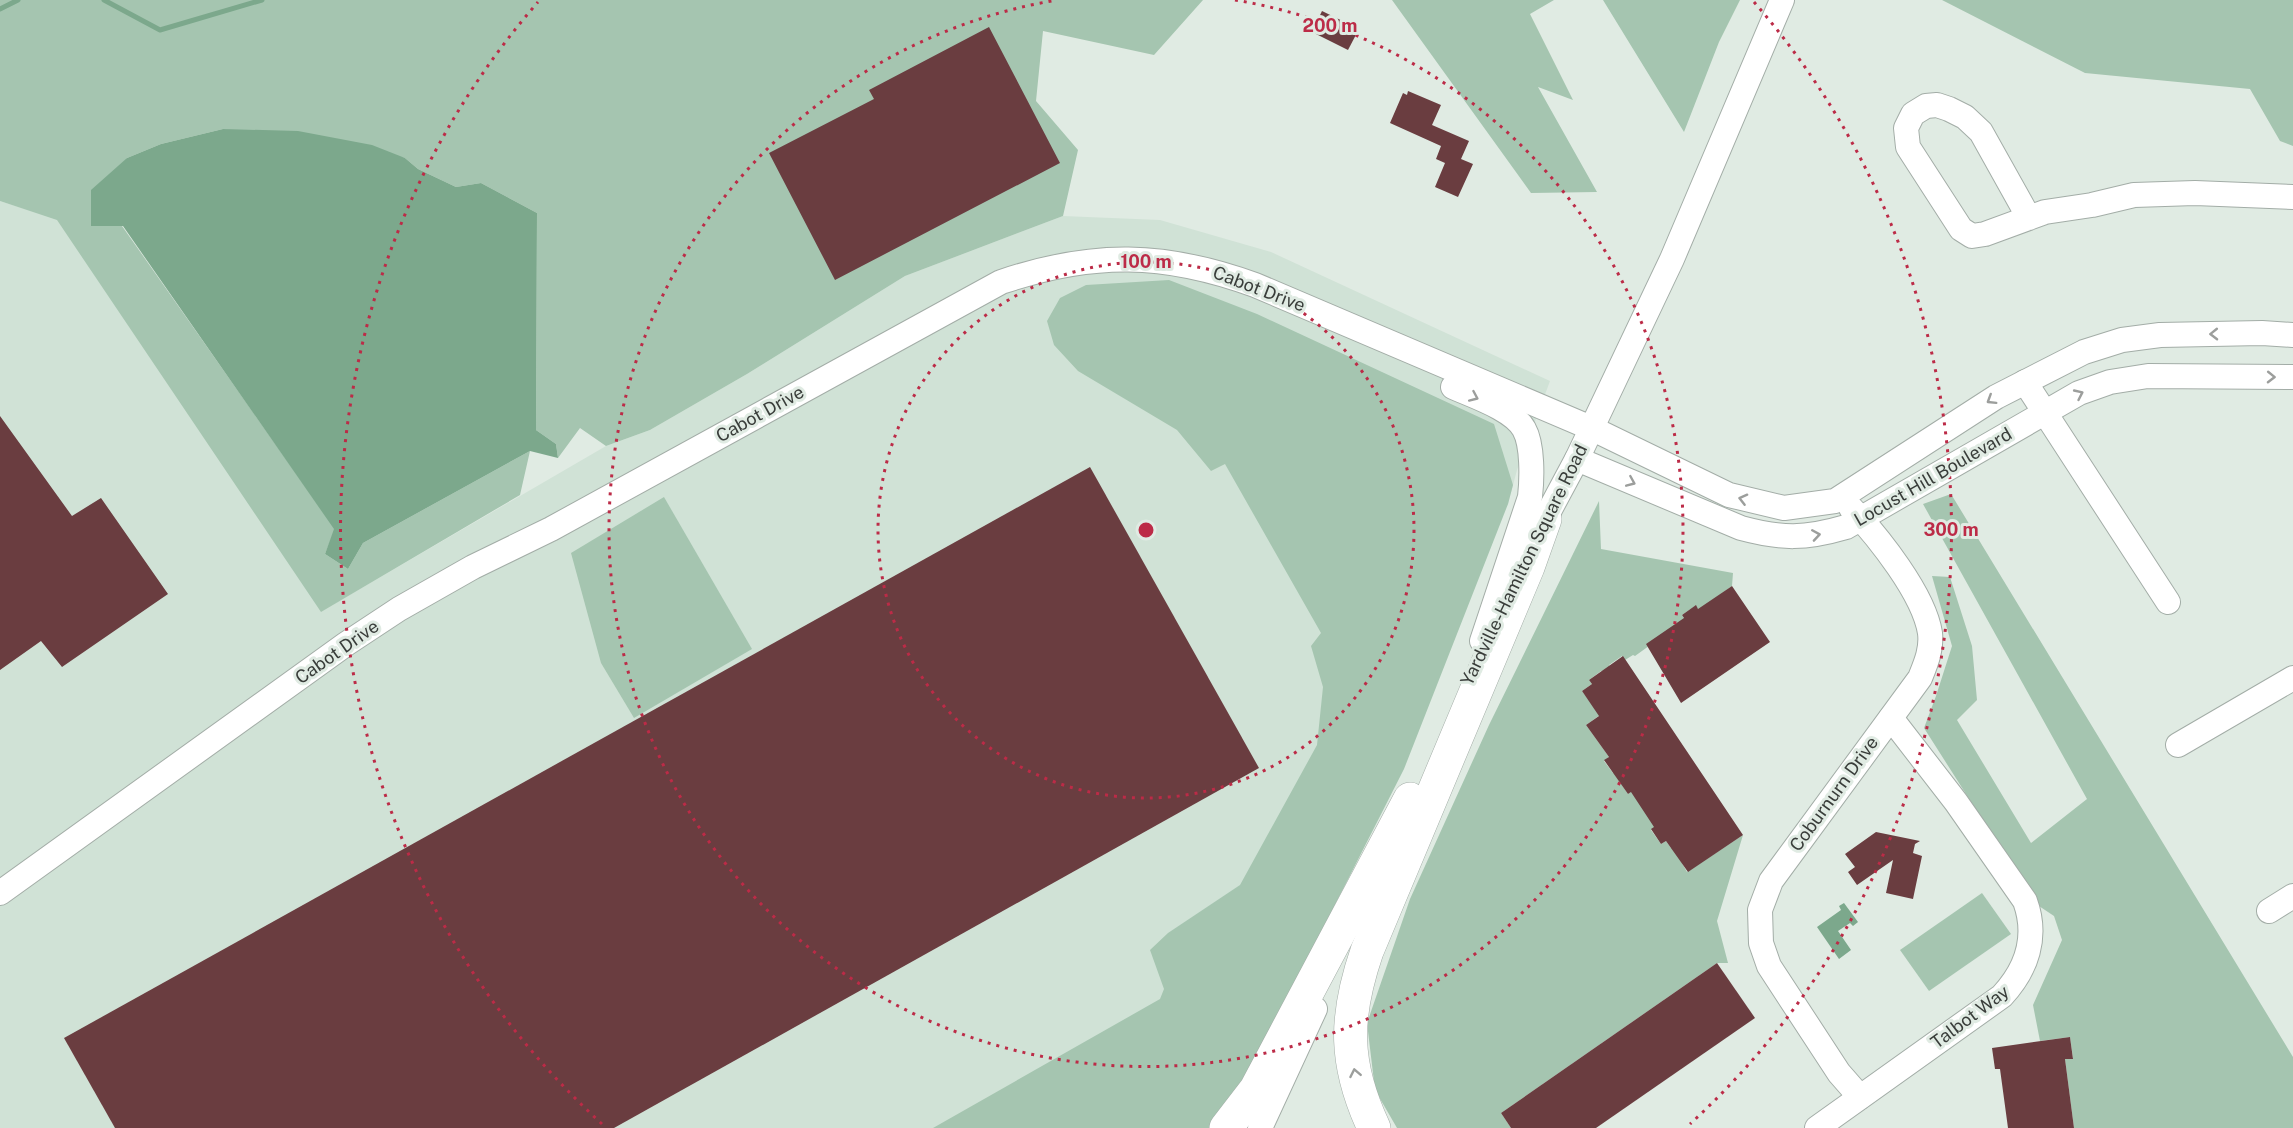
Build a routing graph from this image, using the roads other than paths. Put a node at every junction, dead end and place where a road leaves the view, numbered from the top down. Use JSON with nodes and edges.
{"nodes":[{"id":1,"x":1782,"y":0,"type":"edge"},
{"id":2,"x":2293,"y":197,"type":"edge"},
{"id":3,"x":2029,"y":218,"type":"junction"},
{"id":4,"x":1255,"y":285,"type":"junction"},
{"id":5,"x":2293,"y":335,"type":"edge"},
{"id":6,"x":2293,"y":377,"type":"edge"},
{"id":7,"x":2025,"y":382,"type":"junction"},
{"id":8,"x":2046,"y":412,"type":"junction"},
{"id":9,"x":1591,"y":428,"type":"junction"},
{"id":10,"x":1577,"y":459,"type":"junction"},
{"id":11,"x":1841,"y":498,"type":"junction"},
{"id":12,"x":1545,"y":519,"type":"junction"},
{"id":13,"x":1861,"y":519,"type":"junction"},
{"id":14,"x":2168,"y":602,"type":"dead end"},
{"id":15,"x":1476,"y":659,"type":"junction"},
{"id":16,"x":2293,"y":678,"type":"edge"},
{"id":17,"x":1891,"y":718,"type":"junction"},
{"id":18,"x":2178,"y":745,"type":"dead end"},
{"id":19,"x":1426,"y":768,"type":"junction"},
{"id":20,"x":0,"y":893,"type":"edge"},
{"id":21,"x":2293,"y":896,"type":"edge"},
{"id":22,"x":2269,"y":911,"type":"dead end"},
{"id":23,"x":1860,"y":1097,"type":"junction"},
{"id":24,"x":1226,"y":1128,"type":"edge"},
{"id":25,"x":1260,"y":1128,"type":"edge"},
{"id":26,"x":1374,"y":1128,"type":"edge"},
{"id":27,"x":1816,"y":1128,"type":"edge"}],
"edges":[{"from":1,"to":9,"type":"street","name":"Yardville-Hamilton Square Road"},
{"from":2,"to":3,"type":"street"},
{"from":3,"to":3,"type":"street"},
{"from":4,"to":9,"type":"street","name":"Cabot Drive"},
{"from":4,"to":15,"type":"street","one_way":true},
{"from":4,"to":20,"type":"street","name":"Cabot Drive"},
{"from":5,"to":7,"type":"street","name":"Locust Hill Boulevard","one_way":true},
{"from":8,"to":6,"type":"street","name":"Locust Hill Boulevard","one_way":true},
{"from":7,"to":8,"type":"street"},
{"from":7,"to":11,"type":"street","name":"Locust Hill Boulevard","one_way":true},
{"from":8,"to":13,"type":"street","name":"Locust Hill Boulevard"},
{"from":8,"to":14,"type":"street"},
{"from":9,"to":10,"type":"street","name":"Yardville-Hamilton Square Road"},
{"from":11,"to":9,"type":"street","name":"Locust Hill Boulevard","one_way":true},
{"from":10,"to":12,"type":"street","name":"Yardville-Hamilton Square Road"},
{"from":10,"to":13,"type":"street","name":"Locust Hill Boulevard","one_way":true},
{"from":11,"to":13,"type":"street","name":"Coburnurn Drive"},
{"from":12,"to":15,"type":"street","name":"Yardville-Hamilton Square Road"},
{"from":26,"to":12,"type":"highway","one_way":true},
{"from":13,"to":17,"type":"street","name":"Coburnurn Drive"},
{"from":15,"to":19,"type":"street","name":"Yardville-Hamilton Square Road"},
{"from":16,"to":18,"type":"street"},
{"from":17,"to":23,"type":"street","name":"Coburnurn Drive"},
{"from":17,"to":23,"type":"street","name":"Talbot Way"},
{"from":19,"to":24,"type":"highway"},
{"from":19,"to":25,"type":"street","name":"Yardville-Hamilton Square Road"},
{"from":21,"to":22,"type":"street"},
{"from":23,"to":27,"type":"street","name":"Talbot Way"}]}
